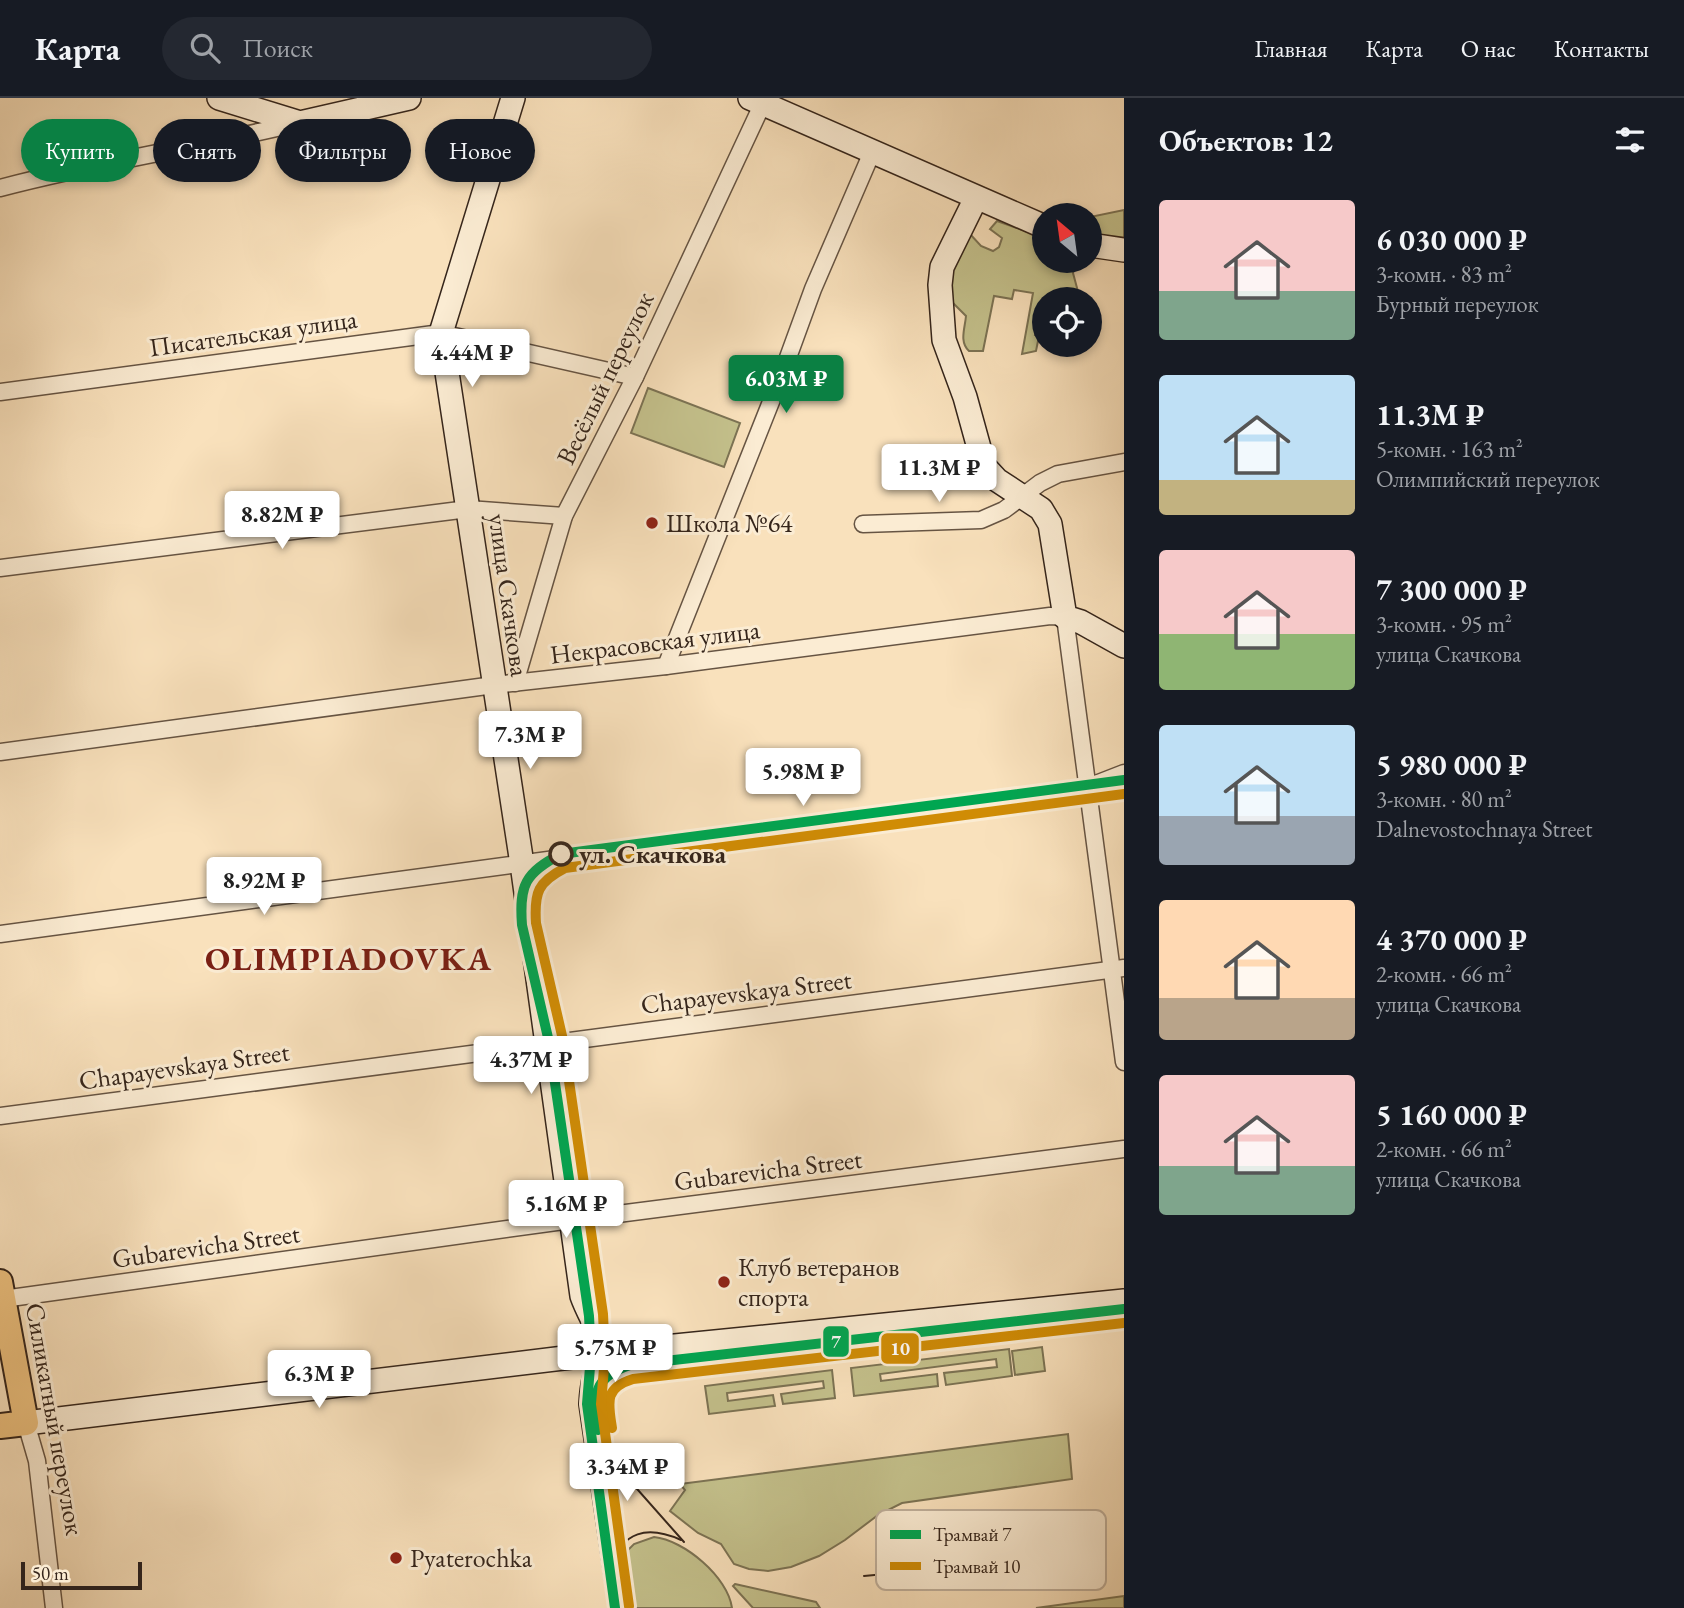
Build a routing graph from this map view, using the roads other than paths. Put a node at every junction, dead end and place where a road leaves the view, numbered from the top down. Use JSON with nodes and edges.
{"nodes":[{"id":1,"x":219,"y":98,"type":"edge"},
{"id":2,"x":409,"y":98,"type":"edge"},
{"id":3,"x":513,"y":98,"type":"edge"},
{"id":4,"x":757,"y":101,"type":"edge"},
{"id":5,"x":287,"y":119,"type":"edge"},
{"id":6,"x":317,"y":119,"type":"edge"},
{"id":7,"x":275,"y":129,"type":"edge"},
{"id":8,"x":873,"y":150,"type":"junction"},
{"id":9,"x":0,"y":188,"type":"edge"},
{"id":10,"x":976,"y":198,"type":"junction"},
{"id":11,"x":1032,"y":222,"type":"edge"},
{"id":12,"x":1102,"y":247,"type":"edge"},
{"id":13,"x":1124,"y":250,"type":"edge"},
{"id":14,"x":441,"y":333,"type":"junction"},
{"id":15,"x":635,"y":377,"type":"junction"},
{"id":16,"x":0,"y":392,"type":"edge"},
{"id":17,"x":1124,"y":463,"type":"edge"},
{"id":18,"x":1021,"y":496,"type":"junction"},
{"id":19,"x":468,"y":509,"type":"junction"},
{"id":20,"x":565,"y":516,"type":"junction"},
{"id":21,"x":863,"y":524,"type":"dead end"},
{"id":22,"x":0,"y":568,"type":"edge"},
{"id":23,"x":1066,"y":617,"type":"junction"},
{"id":24,"x":1124,"y":646,"type":"edge"},
{"id":25,"x":666,"y":666,"type":"junction"},
{"id":26,"x":505,"y":684,"type":"junction"},
{"id":27,"x":0,"y":752,"type":"edge"},
{"id":28,"x":1124,"y":773,"type":"edge"},
{"id":29,"x":1088,"y":787,"type":"junction"},
{"id":30,"x":522,"y":864,"type":"junction"},
{"id":31,"x":0,"y":934,"type":"edge"},
{"id":32,"x":1118,"y":969,"type":"edge"},
{"id":33,"x":545,"y":1042,"type":"junction"},
{"id":34,"x":1124,"y":1062,"type":"edge"},
{"id":35,"x":0,"y":1116,"type":"edge"},
{"id":36,"x":1124,"y":1149,"type":"edge"},
{"id":37,"x":570,"y":1220,"type":"junction"},
{"id":38,"x":2,"y":1291,"type":"edge"},
{"id":39,"x":1124,"y":1301,"type":"edge"},
{"id":40,"x":605,"y":1353,"type":"junction"},
{"id":41,"x":26,"y":1423,"type":"junction"},
{"id":42,"x":0,"y":1426,"type":"edge"},
{"id":43,"x":54,"y":1608,"type":"edge"},
{"id":44,"x":621,"y":1608,"type":"edge"}],
"edges":[{"from":1,"to":5,"type":"street"},
{"from":2,"to":6,"type":"street"},
{"from":3,"to":14,"type":"street","name":"улица Скачкова"},
{"from":4,"to":8,"type":"street"},
{"from":4,"to":15,"type":"street","name":"Весёлый переулок"},
{"from":7,"to":9,"type":"street"},
{"from":8,"to":10,"type":"street"},
{"from":8,"to":25,"type":"street"},
{"from":10,"to":11,"type":"street"},
{"from":10,"to":18,"type":"street"},
{"from":12,"to":13,"type":"street"},
{"from":14,"to":15,"type":"street","name":"Писательская улица"},
{"from":14,"to":16,"type":"street","name":"Писательская улица"},
{"from":14,"to":19,"type":"street","name":"улица Скачкова"},
{"from":15,"to":20,"type":"street","name":"Весёлый переулок"},
{"from":17,"to":18,"type":"street"},
{"from":18,"to":21,"type":"street"},
{"from":18,"to":23,"type":"street"},
{"from":19,"to":20,"type":"street"},
{"from":19,"to":22,"type":"street"},
{"from":19,"to":26,"type":"street","name":"улица Скачкова"},
{"from":20,"to":26,"type":"street","name":"Весёлый переулок"},
{"from":23,"to":24,"type":"street"},
{"from":23,"to":25,"type":"street","name":"Некрасовская улица"},
{"from":23,"to":29,"type":"street"},
{"from":25,"to":26,"type":"street","name":"Некрасовская улица"},
{"from":26,"to":27,"type":"street","name":"Некрасовская улица"},
{"from":26,"to":30,"type":"street","name":"улица Скачкова"},
{"from":28,"to":29,"type":"street"},
{"from":29,"to":30,"type":"street"},
{"from":29,"to":32,"type":"street"},
{"from":30,"to":31,"type":"street"},
{"from":30,"to":33,"type":"street","name":"улица Скачкова"},
{"from":32,"to":33,"type":"street","name":"Chapayevskaya Street"},
{"from":32,"to":34,"type":"street"},
{"from":33,"to":35,"type":"street","name":"Chapayevskaya Street"},
{"from":33,"to":37,"type":"street","name":"улица Скачкова"},
{"from":36,"to":37,"type":"street","name":"Gubarevicha Street"},
{"from":37,"to":38,"type":"street","name":"Gubarevicha Street"},
{"from":37,"to":40,"type":"street","name":"улица Скачкова"},
{"from":38,"to":41,"type":"main road","name":"Силикатный переулок"},
{"from":39,"to":40,"type":"street"},
{"from":40,"to":41,"type":"street"},
{"from":40,"to":44,"type":"street"},
{"from":41,"to":42,"type":"main road"},
{"from":41,"to":43,"type":"street","name":"Силикатный переулок"}]}
